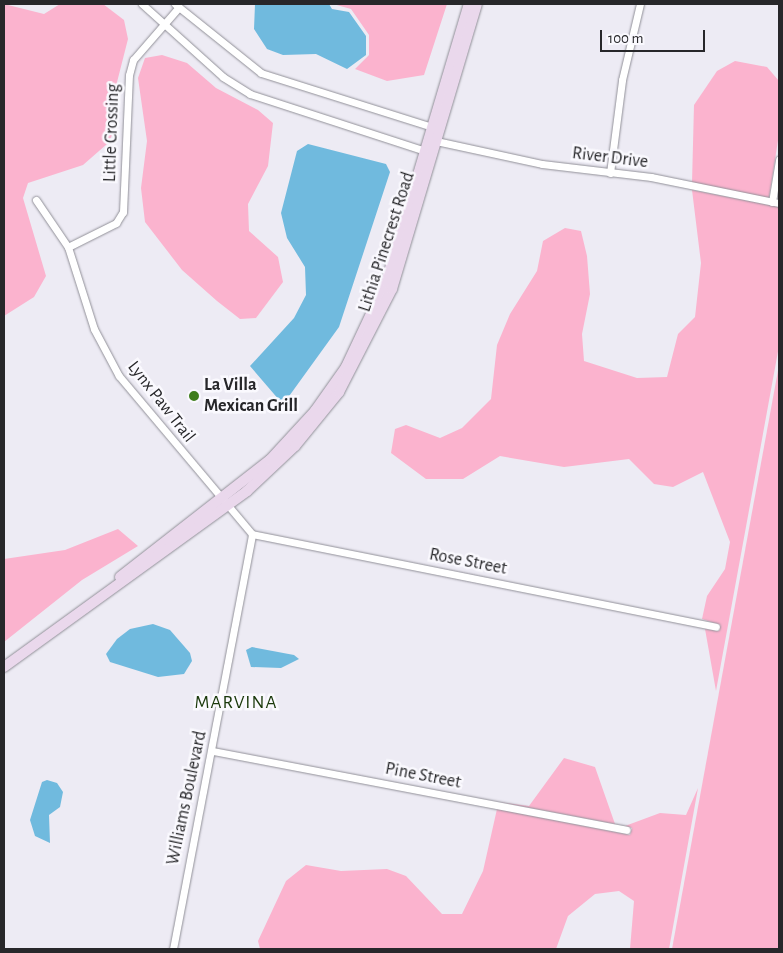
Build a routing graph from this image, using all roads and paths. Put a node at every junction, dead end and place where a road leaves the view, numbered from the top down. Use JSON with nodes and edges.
{"nodes":[{"id":1,"x":142,"y":4,"type":"edge"},
{"id":2,"x":469,"y":4,"type":"edge"},
{"id":3,"x":477,"y":4,"type":"edge"},
{"id":4,"x":640,"y":4,"type":"edge"},
{"id":5,"x":177,"y":5,"type":"edge"},
{"id":6,"x":164,"y":23,"type":"junction"},
{"id":7,"x":436,"y":129,"type":"junction"},
{"id":8,"x":436,"y":141,"type":"junction"},
{"id":9,"x":429,"y":152,"type":"junction"},
{"id":10,"x":779,"y":160,"type":"edge"},
{"id":11,"x":610,"y":173,"type":"junction"},
{"id":12,"x":36,"y":200,"type":"dead end"},
{"id":13,"x":776,"y":203,"type":"edge"},
{"id":14,"x":68,"y":247,"type":"junction"},
{"id":15,"x":226,"y":502,"type":"junction"},
{"id":16,"x":252,"y":534,"type":"junction"},
{"id":17,"x":716,"y":627,"type":"dead end"},
{"id":18,"x":4,"y":667,"type":"edge"},
{"id":19,"x":213,"y":751,"type":"junction"},
{"id":20,"x":627,"y":830,"type":"dead end"},
{"id":21,"x":172,"y":949,"type":"edge"}],
"edges":[{"from":1,"to":6,"type":"street"},
{"from":2,"to":7,"type":"main road","name":"Lithia Pinecrest Road"},
{"from":3,"to":7,"type":"main road","name":"Lithia Pinecrest Road"},
{"from":4,"to":11,"type":"street"},
{"from":5,"to":6,"type":"street","name":"Little Crossing"},
{"from":5,"to":7,"type":"street"},
{"from":6,"to":9,"type":"street"},
{"from":6,"to":14,"type":"street","name":"Little Crossing"},
{"from":7,"to":8,"type":"main road","name":"Lithia Pinecrest Road"},
{"from":7,"to":9,"type":"main road","name":"Lithia Pinecrest Road"},
{"from":8,"to":9,"type":"main road","name":"Lithia Pinecrest Road"},
{"from":8,"to":11,"type":"street","name":"River Drive"},
{"from":9,"to":15,"type":"main road","name":"Lithia Pinecrest Road"},
{"from":10,"to":13,"type":"street"},
{"from":11,"to":13,"type":"street","name":"River Drive"},
{"from":12,"to":14,"type":"street","name":"Lynx Paw Trail"},
{"from":14,"to":15,"type":"street","name":"Lynx Paw Trail"},
{"from":15,"to":16,"type":"street"},
{"from":15,"to":18,"type":"main road","name":"Lithia Pinecrest Road"},
{"from":16,"to":17,"type":"street","name":"Rose Street"},
{"from":16,"to":19,"type":"street","name":"Williams Boulevard"},
{"from":19,"to":20,"type":"street","name":"Pine Street"},
{"from":19,"to":21,"type":"street","name":"Williams Boulevard"}]}
